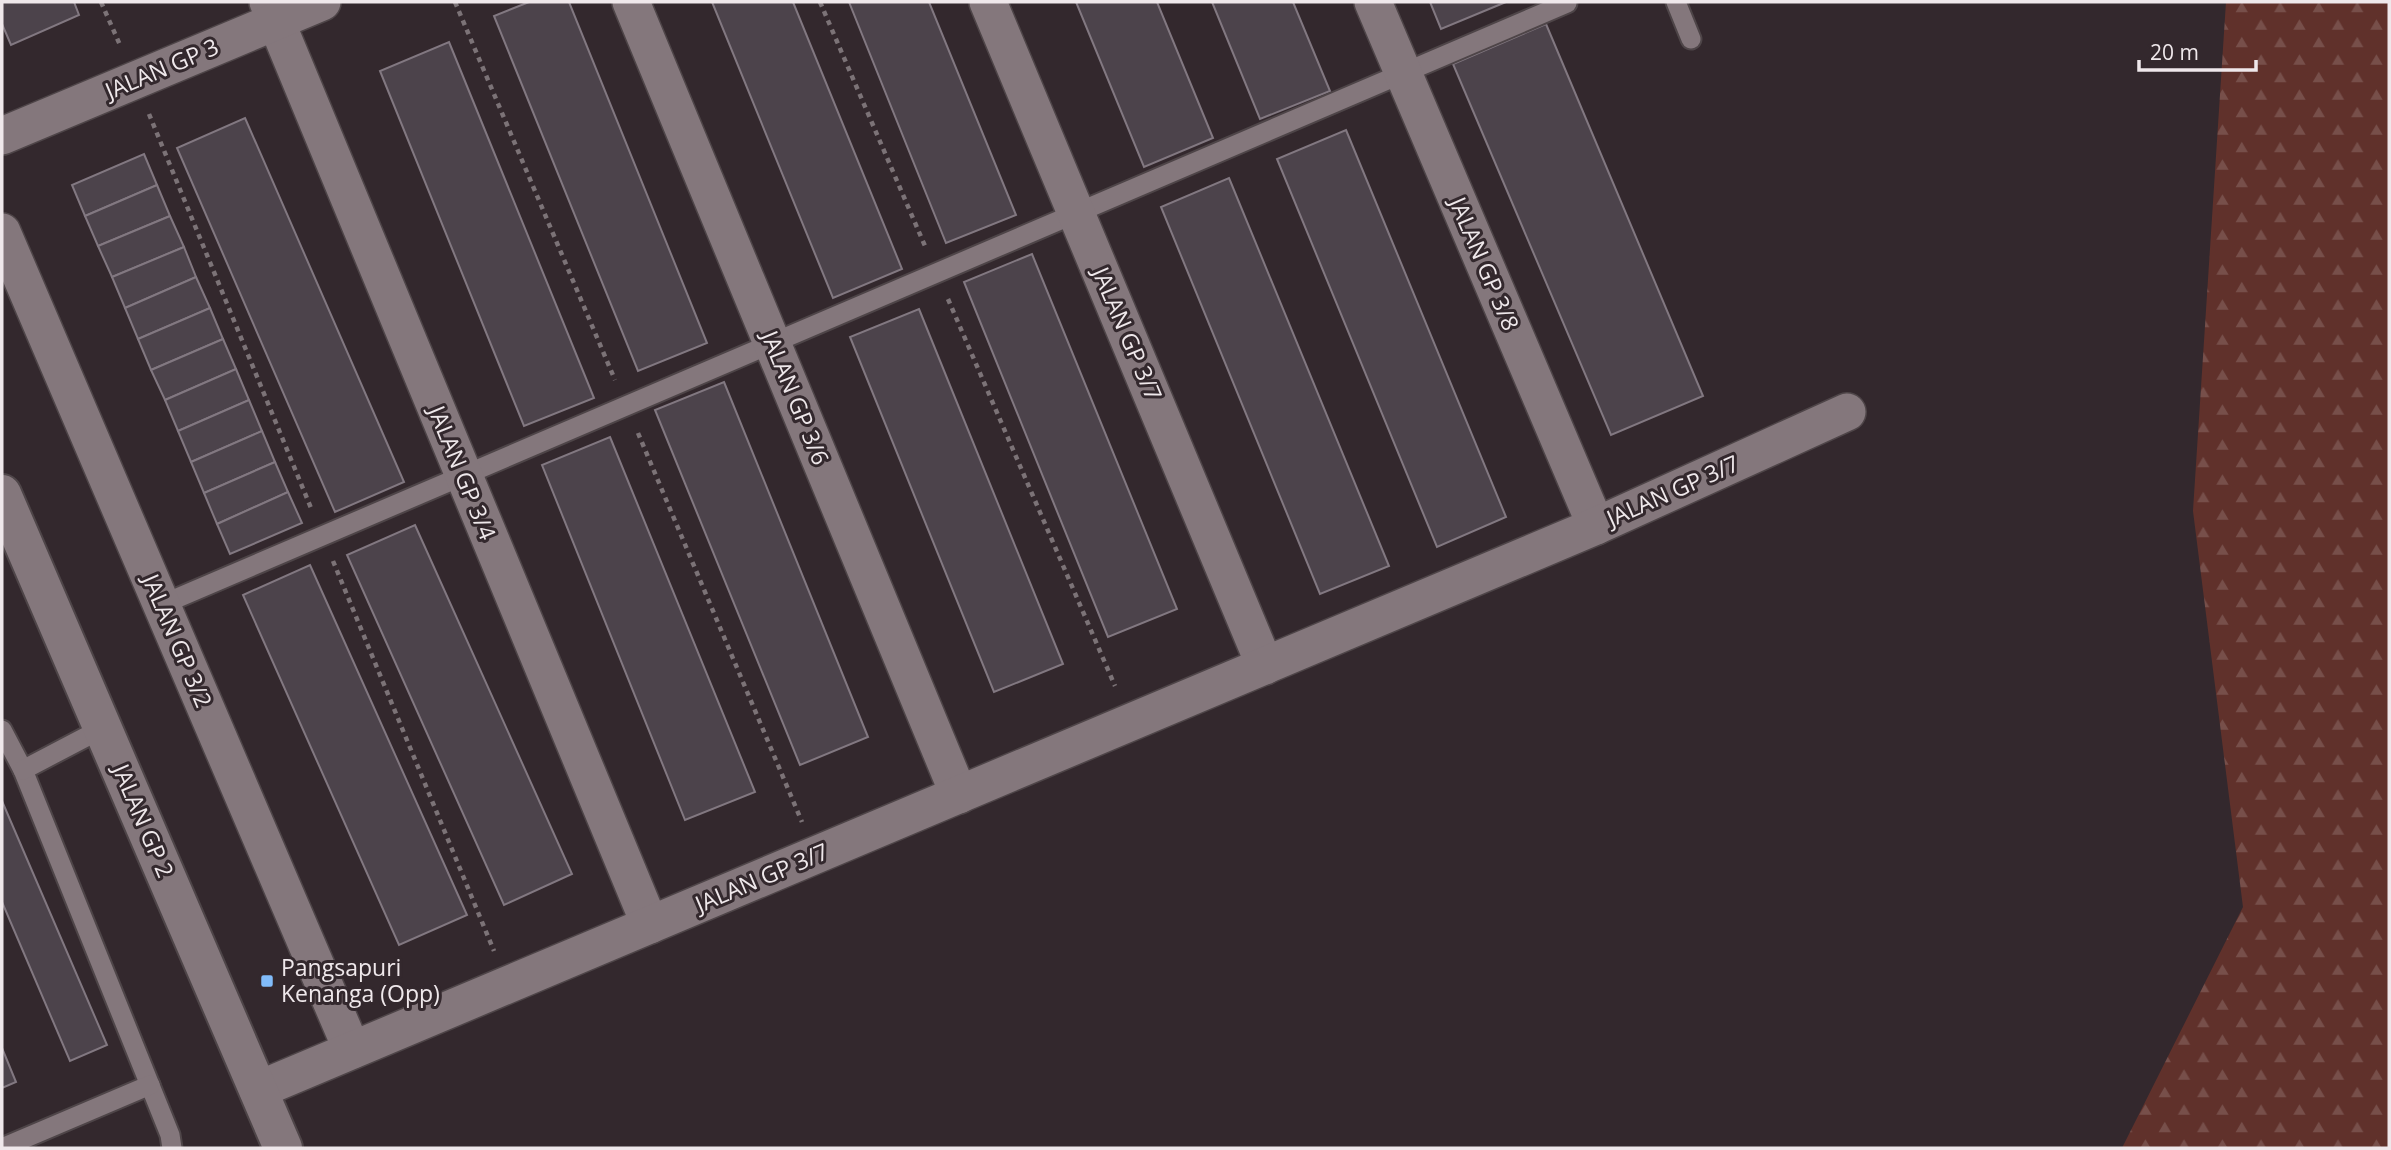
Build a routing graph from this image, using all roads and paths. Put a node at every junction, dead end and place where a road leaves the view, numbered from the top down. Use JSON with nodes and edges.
{"nodes":[{"id":1,"x":101,"y":2,"type":"edge"},
{"id":2,"x":322,"y":2,"type":"edge"},
{"id":3,"x":631,"y":2,"type":"edge"},
{"id":4,"x":820,"y":2,"type":"edge"},
{"id":5,"x":988,"y":2,"type":"edge"},
{"id":6,"x":1373,"y":2,"type":"edge"},
{"id":7,"x":1676,"y":2,"type":"edge"},
{"id":8,"x":1567,"y":4,"type":"dead end"},
{"id":9,"x":272,"y":11,"type":"edge"},
{"id":10,"x":1691,"y":39,"type":"dead end"},
{"id":11,"x":1403,"y":74,"type":"junction"},
{"id":12,"x":135,"y":80,"type":"junction"},
{"id":13,"x":2,"y":136,"type":"edge"},
{"id":14,"x":1077,"y":214,"type":"junction"},
{"id":15,"x":2,"y":232,"type":"edge"},
{"id":16,"x":936,"y":273,"type":"junction"},
{"id":17,"x":772,"y":343,"type":"junction"},
{"id":18,"x":1847,"y":412,"type":"dead end"},
{"id":19,"x":463,"y":475,"type":"junction"},
{"id":20,"x":2,"y":494,"type":"edge"},
{"id":21,"x":1596,"y":526,"type":"junction"},
{"id":22,"x":323,"y":536,"type":"junction"},
{"id":23,"x":161,"y":605,"type":"junction"},
{"id":24,"x":1265,"y":666,"type":"junction"},
{"id":25,"x":1130,"y":723,"type":"junction"},
{"id":26,"x":103,"y":728,"type":"junction"},
{"id":27,"x":2,"y":730,"type":"edge"},
{"id":28,"x":23,"y":770,"type":"junction"},
{"id":29,"x":959,"y":795,"type":"junction"},
{"id":30,"x":650,"y":925,"type":"junction"},
{"id":31,"x":508,"y":984,"type":"junction"},
{"id":32,"x":352,"y":1050,"type":"junction"},
{"id":33,"x":150,"y":1085,"type":"junction"},
{"id":34,"x":258,"y":1090,"type":"junction"},
{"id":35,"x":2,"y":1148,"type":"edge"},
{"id":36,"x":172,"y":1148,"type":"edge"},
{"id":37,"x":283,"y":1148,"type":"edge"}],
"edges":[{"from":1,"to":12,"type":"path"},
{"from":2,"to":9,"type":"street","name":"JALAN GP 3"},
{"from":3,"to":17,"type":"street","name":"JALAN GP 3/6"},
{"from":4,"to":16,"type":"path"},
{"from":5,"to":14,"type":"street","name":"JALAN GP 3/7"},
{"from":6,"to":11,"type":"street","name":"JALAN GP 3/8"},
{"from":7,"to":10,"type":"lane"},
{"from":8,"to":11,"type":"lane"},
{"from":9,"to":12,"type":"street","name":"JALAN GP 3"},
{"from":9,"to":19,"type":"street","name":"JALAN GP 3/4"},
{"from":11,"to":14,"type":"lane"},
{"from":11,"to":21,"type":"street","name":"JALAN GP 3/8"},
{"from":12,"to":13,"type":"street","name":"JALAN GP 3"},
{"from":12,"to":22,"type":"path"},
{"from":14,"to":16,"type":"lane"},
{"from":14,"to":24,"type":"street","name":"JALAN GP 3/7"},
{"from":15,"to":23,"type":"street","name":"JALAN GP 3/2"},
{"from":16,"to":17,"type":"lane"},
{"from":16,"to":25,"type":"path"},
{"from":17,"to":19,"type":"lane"},
{"from":17,"to":29,"type":"street","name":"JALAN GP 3/6"},
{"from":18,"to":21,"type":"street","name":"JALAN GP 3/7"},
{"from":19,"to":22,"type":"lane"},
{"from":19,"to":30,"type":"street","name":"JALAN GP 3/4"},
{"from":20,"to":26,"type":"street","name":"JALAN GP 2"},
{"from":21,"to":24,"type":"street","name":"JALAN GP 3/7"},
{"from":22,"to":23,"type":"lane"},
{"from":22,"to":31,"type":"path"},
{"from":23,"to":32,"type":"street","name":"JALAN GP 3/2"},
{"from":24,"to":25,"type":"street","name":"JALAN GP 3/7"},
{"from":25,"to":29,"type":"street","name":"JALAN GP 3/7"},
{"from":26,"to":28,"type":"lane"},
{"from":26,"to":34,"type":"street","name":"JALAN GP 2"},
{"from":27,"to":28,"type":"lane"},
{"from":28,"to":33,"type":"lane"},
{"from":29,"to":30,"type":"street","name":"JALAN GP 3/7"},
{"from":30,"to":31,"type":"street","name":"JALAN GP 3/7"},
{"from":31,"to":32,"type":"street","name":"JALAN GP 3/7"},
{"from":32,"to":34,"type":"street","name":"JALAN GP 3/7"},
{"from":33,"to":35,"type":"lane"},
{"from":33,"to":36,"type":"lane"},
{"from":34,"to":37,"type":"street","name":"JALAN GP 2"}]}
